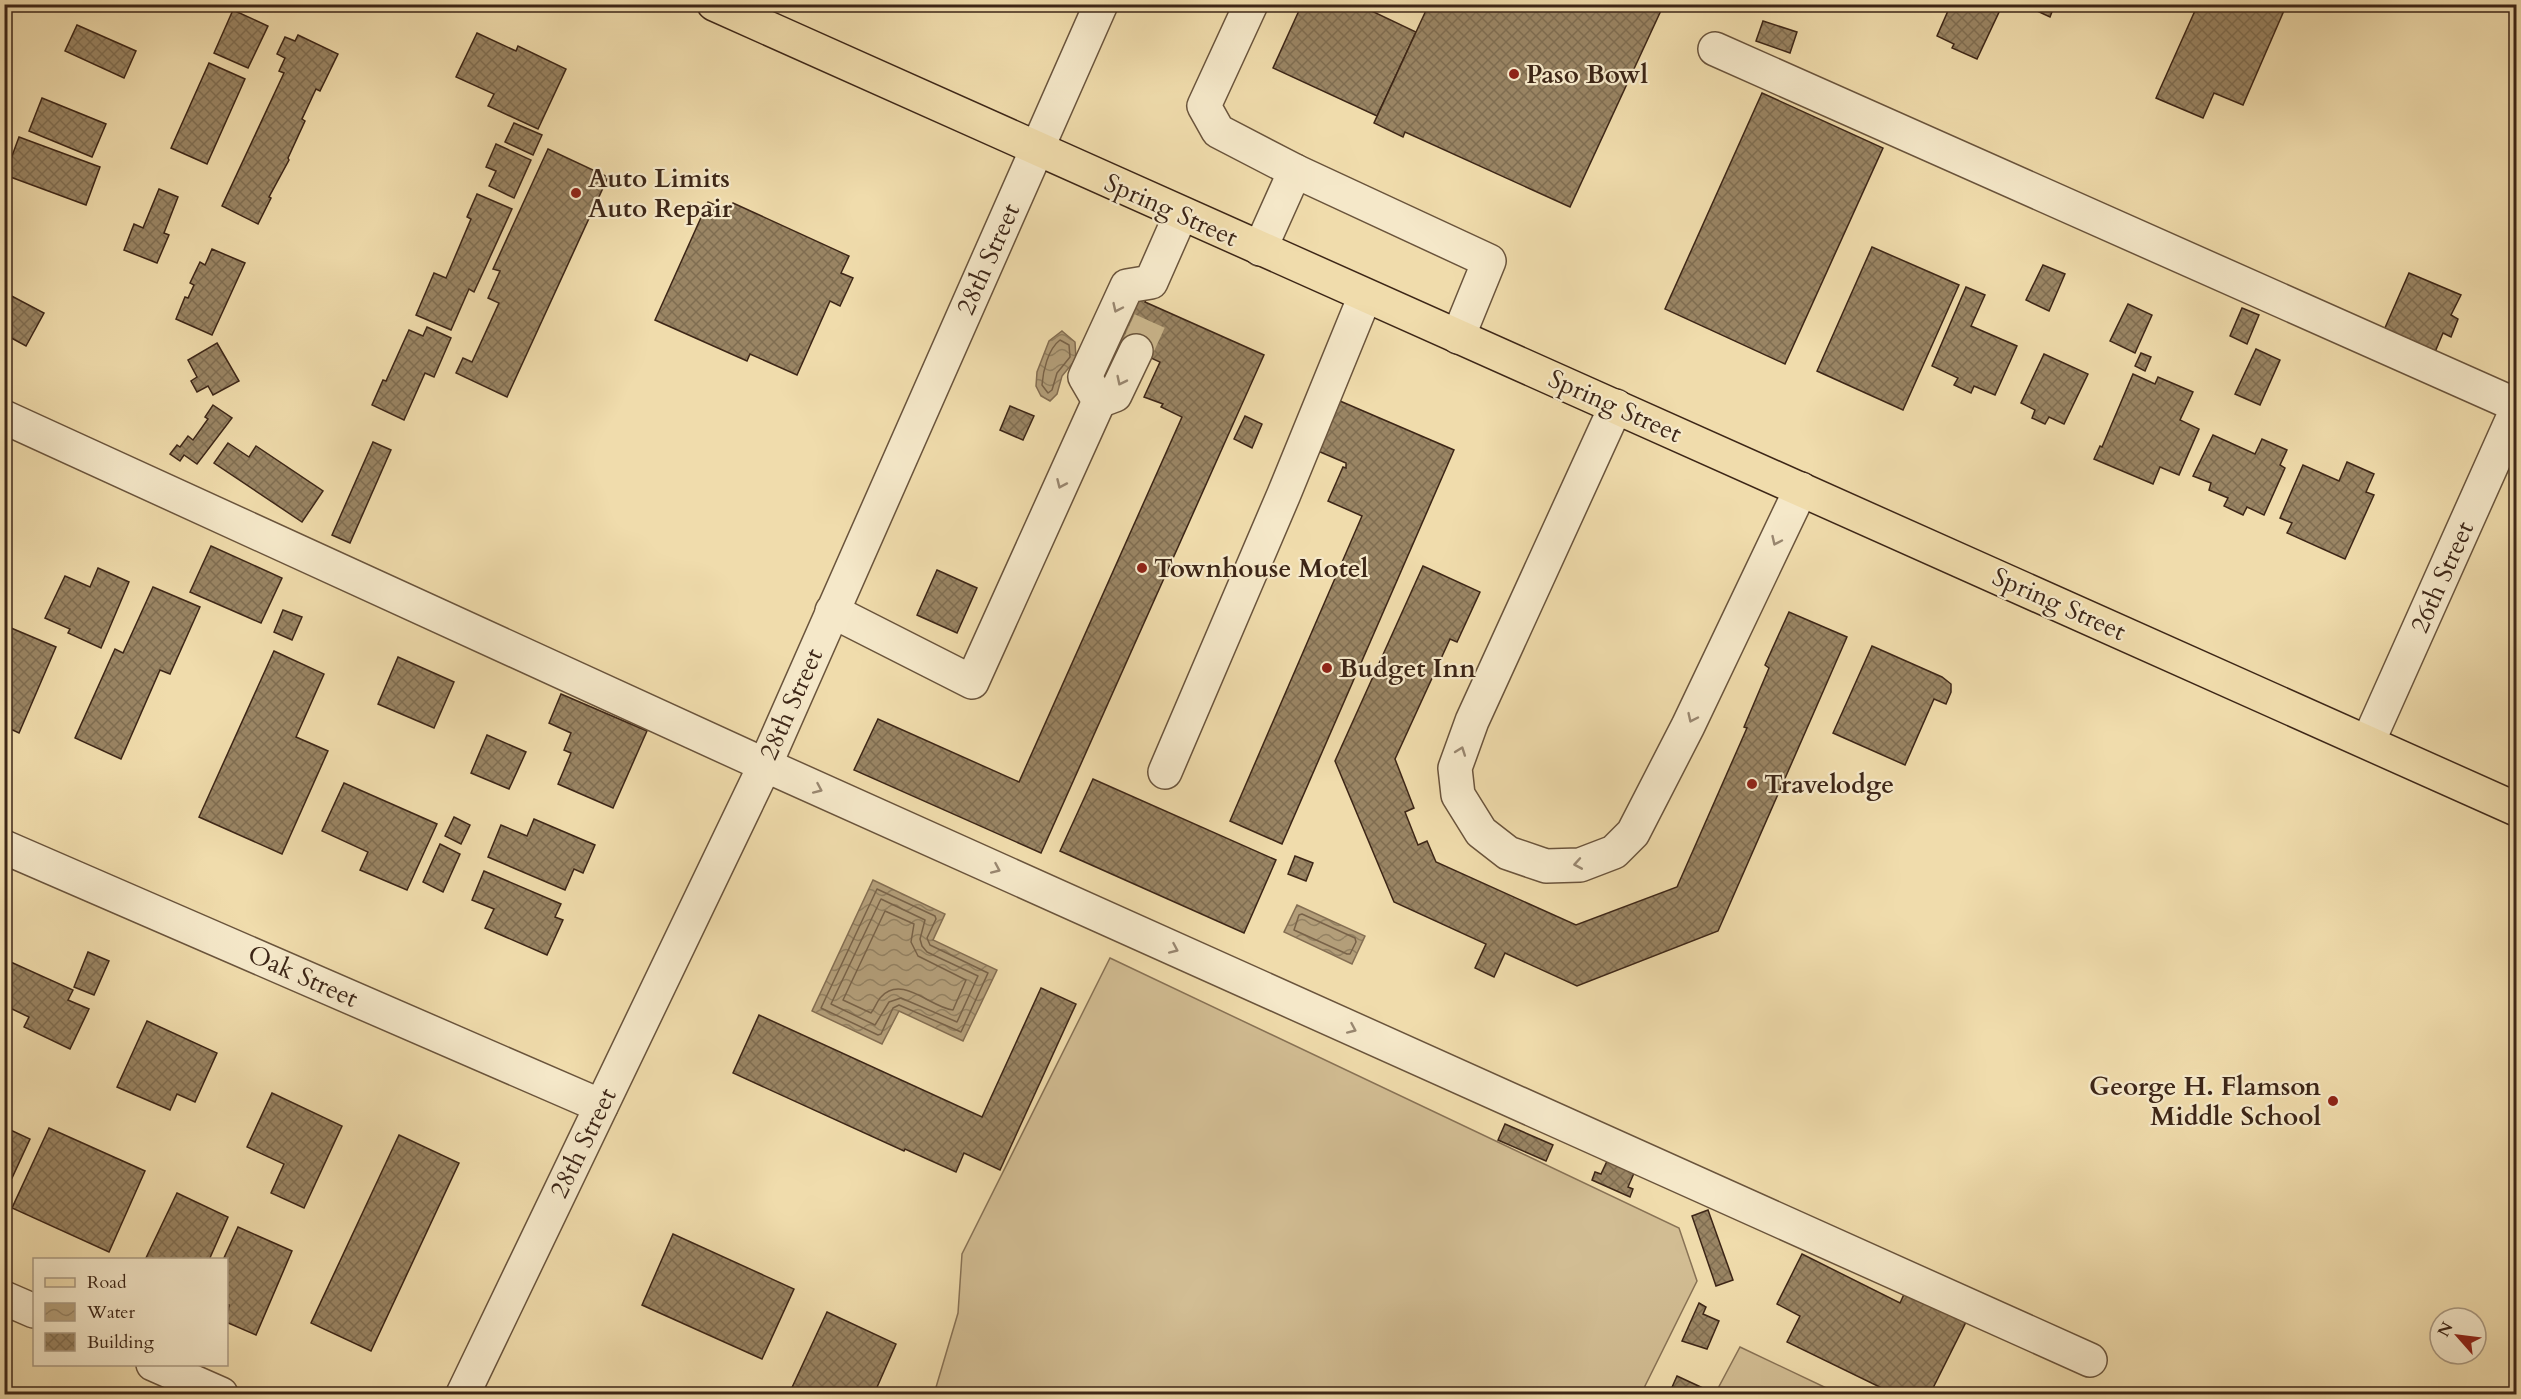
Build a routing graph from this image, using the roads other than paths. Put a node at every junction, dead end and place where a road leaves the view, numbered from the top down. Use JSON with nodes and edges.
{"nodes":[{"id":1,"x":714,"y":4,"type":"edge"},
{"id":2,"x":1101,"y":4,"type":"edge"},
{"id":3,"x":1251,"y":4,"type":"edge"},
{"id":4,"x":1715,"y":49,"type":"dead end"},
{"id":5,"x":1037,"y":150,"type":"junction"},
{"id":6,"x":1295,"y":171,"type":"junction"},
{"id":7,"x":1181,"y":214,"type":"junction"},
{"id":8,"x":1260,"y":249,"type":"junction"},
{"id":9,"x":1365,"y":296,"type":"junction"},
{"id":10,"x":1458,"y":337,"type":"junction"},
{"id":11,"x":1136,"y":351,"type":"tunnel mouth"},
{"id":12,"x":1099,"y":401,"type":"junction"},
{"id":13,"x":2517,"y":405,"type":"edge"},
{"id":14,"x":1616,"y":406,"type":"junction"},
{"id":15,"x":2517,"y":411,"type":"edge"},
{"id":16,"x":4,"y":417,"type":"edge"},
{"id":17,"x":1801,"y":489,"type":"junction"},
{"id":18,"x":832,"y":611,"type":"junction"},
{"id":19,"x":2368,"y":742,"type":"junction"},
{"id":20,"x":765,"y":765,"type":"junction"},
{"id":21,"x":1165,"y":772,"type":"dead end"},
{"id":22,"x":2517,"y":809,"type":"edge"},
{"id":23,"x":4,"y":846,"type":"edge"},
{"id":24,"x":601,"y":1106,"type":"junction"},
{"id":25,"x":4,"y":1298,"type":"edge"},
{"id":26,"x":33,"y":1311,"type":"edge"},
{"id":27,"x":2090,"y":1360,"type":"dead end"},
{"id":28,"x":155,"y":1366,"type":"edge"},
{"id":29,"x":220,"y":1395,"type":"edge"},
{"id":30,"x":462,"y":1395,"type":"edge"}],
"edges":[{"from":1,"to":5,"type":"main road","name":"Spring Street"},
{"from":2,"to":5,"type":"street","name":"28th Street"},
{"from":3,"to":6,"type":"street"},
{"from":4,"to":13,"type":"street"},
{"from":5,"to":7,"type":"main road","name":"Spring Street"},
{"from":5,"to":18,"type":"street","name":"28th Street"},
{"from":6,"to":8,"type":"street"},
{"from":6,"to":10,"type":"street"},
{"from":7,"to":8,"type":"main road","name":"Spring Street"},
{"from":7,"to":12,"type":"street","one_way":true},
{"from":8,"to":9,"type":"main road","name":"Spring Street"},
{"from":9,"to":10,"type":"main road","name":"Spring Street"},
{"from":9,"to":21,"type":"street"},
{"from":10,"to":14,"type":"main road","name":"Spring Street"},
{"from":11,"to":12,"type":"street","one_way":true},
{"from":12,"to":18,"type":"street","one_way":true},
{"from":14,"to":17,"type":"main road","name":"Spring Street"},
{"from":17,"to":14,"type":"street","one_way":true},
{"from":15,"to":19,"type":"street","name":"26th Street"},
{"from":16,"to":20,"type":"street"},
{"from":17,"to":19,"type":"main road","name":"Spring Street"},
{"from":18,"to":20,"type":"street","name":"28th Street"},
{"from":19,"to":22,"type":"main road","name":"Spring Street"},
{"from":20,"to":24,"type":"street","name":"28th Street"},
{"from":20,"to":27,"type":"street","one_way":true},
{"from":23,"to":24,"type":"street","name":"Oak Street"},
{"from":24,"to":30,"type":"street","name":"28th Street"},
{"from":25,"to":26,"type":"street"},
{"from":28,"to":29,"type":"street"}]}
